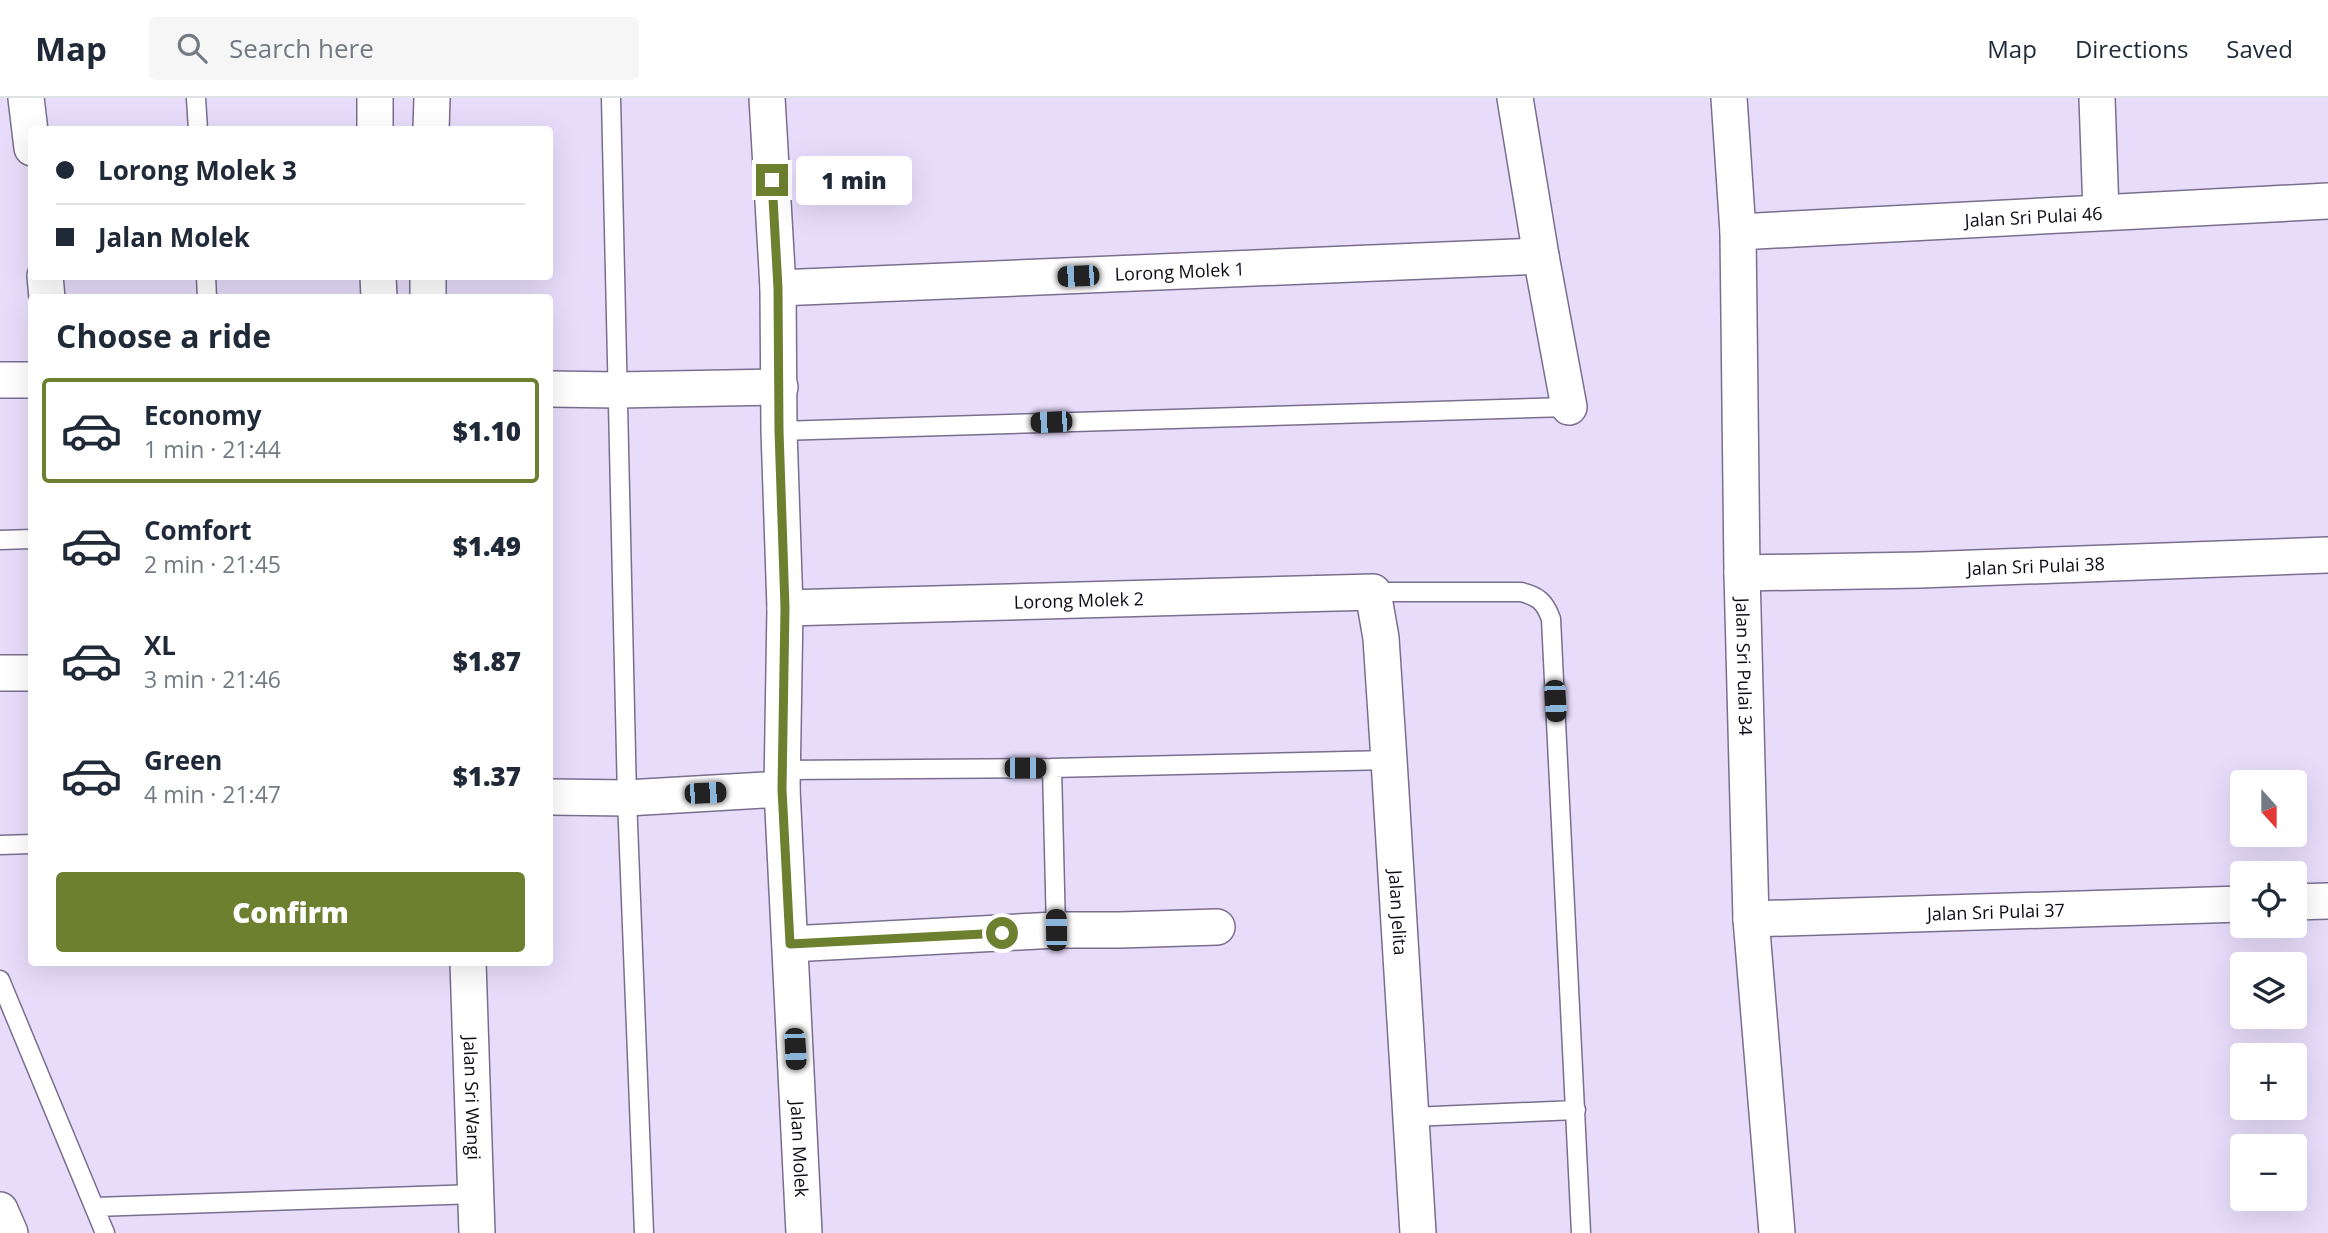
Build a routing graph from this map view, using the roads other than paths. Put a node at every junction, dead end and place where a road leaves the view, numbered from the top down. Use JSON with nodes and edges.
{"nodes":[{"id":1,"x":26,"y":98,"type":"edge"},
{"id":2,"x":196,"y":98,"type":"edge"},
{"id":3,"x":375,"y":98,"type":"edge"},
{"id":4,"x":432,"y":98,"type":"edge"},
{"id":5,"x":611,"y":98,"type":"edge"},
{"id":6,"x":767,"y":98,"type":"edge"},
{"id":7,"x":1515,"y":98,"type":"edge"},
{"id":8,"x":1729,"y":98,"type":"edge"},
{"id":9,"x":2097,"y":98,"type":"edge"},
{"id":10,"x":29,"y":126,"type":"edge"},
{"id":11,"x":198,"y":126,"type":"edge"},
{"id":12,"x":375,"y":126,"type":"edge"},
{"id":13,"x":431,"y":126,"type":"edge"},
{"id":14,"x":2328,"y":201,"type":"edge"},
{"id":15,"x":2101,"y":212,"type":"junction"},
{"id":16,"x":1738,"y":232,"type":"junction"},
{"id":17,"x":1541,"y":256,"type":"junction"},
{"id":18,"x":778,"y":288,"type":"junction"},
{"id":19,"x":0,"y":380,"type":"edge"},
{"id":20,"x":28,"y":380,"type":"edge"},
{"id":21,"x":780,"y":387,"type":"junction"},
{"id":22,"x":553,"y":389,"type":"edge"},
{"id":23,"x":618,"y":390,"type":"junction"},
{"id":24,"x":1569,"y":407,"type":"joint"},
{"id":25,"x":779,"y":431,"type":"junction"},
{"id":26,"x":28,"y":538,"type":"edge"},
{"id":27,"x":0,"y":540,"type":"edge"},
{"id":28,"x":2328,"y":555,"type":"edge"},
{"id":29,"x":1742,"y":573,"type":"junction"},
{"id":30,"x":1373,"y":592,"type":"junction"},
{"id":31,"x":785,"y":608,"type":"junction"},
{"id":32,"x":0,"y":673,"type":"edge"},
{"id":33,"x":28,"y":673,"type":"edge"},
{"id":34,"x":1390,"y":760,"type":"junction"},
{"id":35,"x":1052,"y":768,"type":"junction"},
{"id":36,"x":782,"y":780,"type":"junction"},
{"id":37,"x":553,"y":797,"type":"edge"},
{"id":38,"x":627,"y":797,"type":"junction"},
{"id":39,"x":28,"y":844,"type":"edge"},
{"id":40,"x":0,"y":845,"type":"edge"},
{"id":41,"x":2328,"y":901,"type":"edge"},
{"id":42,"x":2307,"y":902,"type":"edge"},
{"id":43,"x":2230,"y":904,"type":"edge"},
{"id":44,"x":1751,"y":919,"type":"junction"},
{"id":45,"x":1217,"y":927,"type":"dead end"},
{"id":46,"x":1056,"y":930,"type":"junction"},
{"id":47,"x":790,"y":944,"type":"junction"},
{"id":48,"x":468,"y":966,"type":"edge"},
{"id":49,"x":0,"y":980,"type":"edge"},
{"id":50,"x":1576,"y":1110,"type":"junction"},
{"id":51,"x":1411,"y":1117,"type":"junction"},
{"id":52,"x":476,"y":1194,"type":"junction"},
{"id":53,"x":95,"y":1208,"type":"junction"},
{"id":54,"x":0,"y":1210,"type":"edge"},
{"id":55,"x":10,"y":1233,"type":"edge"},
{"id":56,"x":105,"y":1233,"type":"edge"},
{"id":57,"x":477,"y":1233,"type":"edge"},
{"id":58,"x":644,"y":1233,"type":"edge"},
{"id":59,"x":804,"y":1233,"type":"edge"},
{"id":60,"x":1418,"y":1233,"type":"edge"},
{"id":61,"x":1581,"y":1233,"type":"edge"},
{"id":62,"x":1777,"y":1233,"type":"edge"}],
"edges":[{"from":1,"to":10,"type":"street"},
{"from":2,"to":11,"type":"lane"},
{"from":3,"to":12,"type":"street"},
{"from":4,"to":13,"type":"street"},
{"from":5,"to":23,"type":"lane"},
{"from":6,"to":18,"type":"street","name":"Jalan Molek"},
{"from":7,"to":17,"type":"street"},
{"from":8,"to":16,"type":"street","name":"Jalan Sri Pulai 34"},
{"from":9,"to":15,"type":"street"},
{"from":14,"to":15,"type":"street","name":"Jalan Sri Pulai 46"},
{"from":15,"to":16,"type":"street","name":"Jalan Sri Pulai 46"},
{"from":16,"to":29,"type":"street","name":"Jalan Sri Pulai 34"},
{"from":17,"to":18,"type":"street","name":"Lorong Molek 1"},
{"from":17,"to":24,"type":"street"},
{"from":18,"to":21,"type":"street","name":"Jalan Molek"},
{"from":19,"to":20,"type":"street"},
{"from":21,"to":23,"type":"street"},
{"from":21,"to":25,"type":"street","name":"Jalan Molek"},
{"from":22,"to":23,"type":"street"},
{"from":23,"to":38,"type":"lane"},
{"from":24,"to":25,"type":"lane"},
{"from":25,"to":31,"type":"street","name":"Jalan Molek"},
{"from":26,"to":27,"type":"lane"},
{"from":28,"to":29,"type":"street","name":"Jalan Sri Pulai 38"},
{"from":29,"to":44,"type":"street","name":"Jalan Sri Pulai 34"},
{"from":30,"to":31,"type":"street","name":"Lorong Molek 2"},
{"from":30,"to":34,"type":"street","name":"Jalan Jelita"},
{"from":30,"to":50,"type":"lane"},
{"from":31,"to":36,"type":"street","name":"Jalan Molek"},
{"from":32,"to":33,"type":"street"},
{"from":34,"to":35,"type":"lane"},
{"from":34,"to":51,"type":"street","name":"Jalan Jelita"},
{"from":35,"to":36,"type":"lane"},
{"from":35,"to":46,"type":"lane"},
{"from":36,"to":38,"type":"street"},
{"from":36,"to":47,"type":"street","name":"Jalan Molek"},
{"from":37,"to":38,"type":"street"},
{"from":38,"to":58,"type":"lane"},
{"from":39,"to":40,"type":"lane"},
{"from":41,"to":42,"type":"street"},
{"from":43,"to":44,"type":"street","name":"Jalan Sri Pulai 37"},
{"from":44,"to":62,"type":"street","name":"Jalan Sri Pulai 34"},
{"from":45,"to":46,"type":"street"},
{"from":46,"to":47,"type":"street"},
{"from":47,"to":59,"type":"street","name":"Jalan Molek"},
{"from":48,"to":52,"type":"street","name":"Jalan Sri Wangi"},
{"from":49,"to":53,"type":"lane"},
{"from":50,"to":51,"type":"lane"},
{"from":50,"to":61,"type":"lane"},
{"from":51,"to":60,"type":"street","name":"Jalan Jelita"},
{"from":52,"to":53,"type":"lane"},
{"from":52,"to":57,"type":"street","name":"Jalan Sri Wangi"},
{"from":53,"to":56,"type":"lane"},
{"from":54,"to":55,"type":"street"}]}
